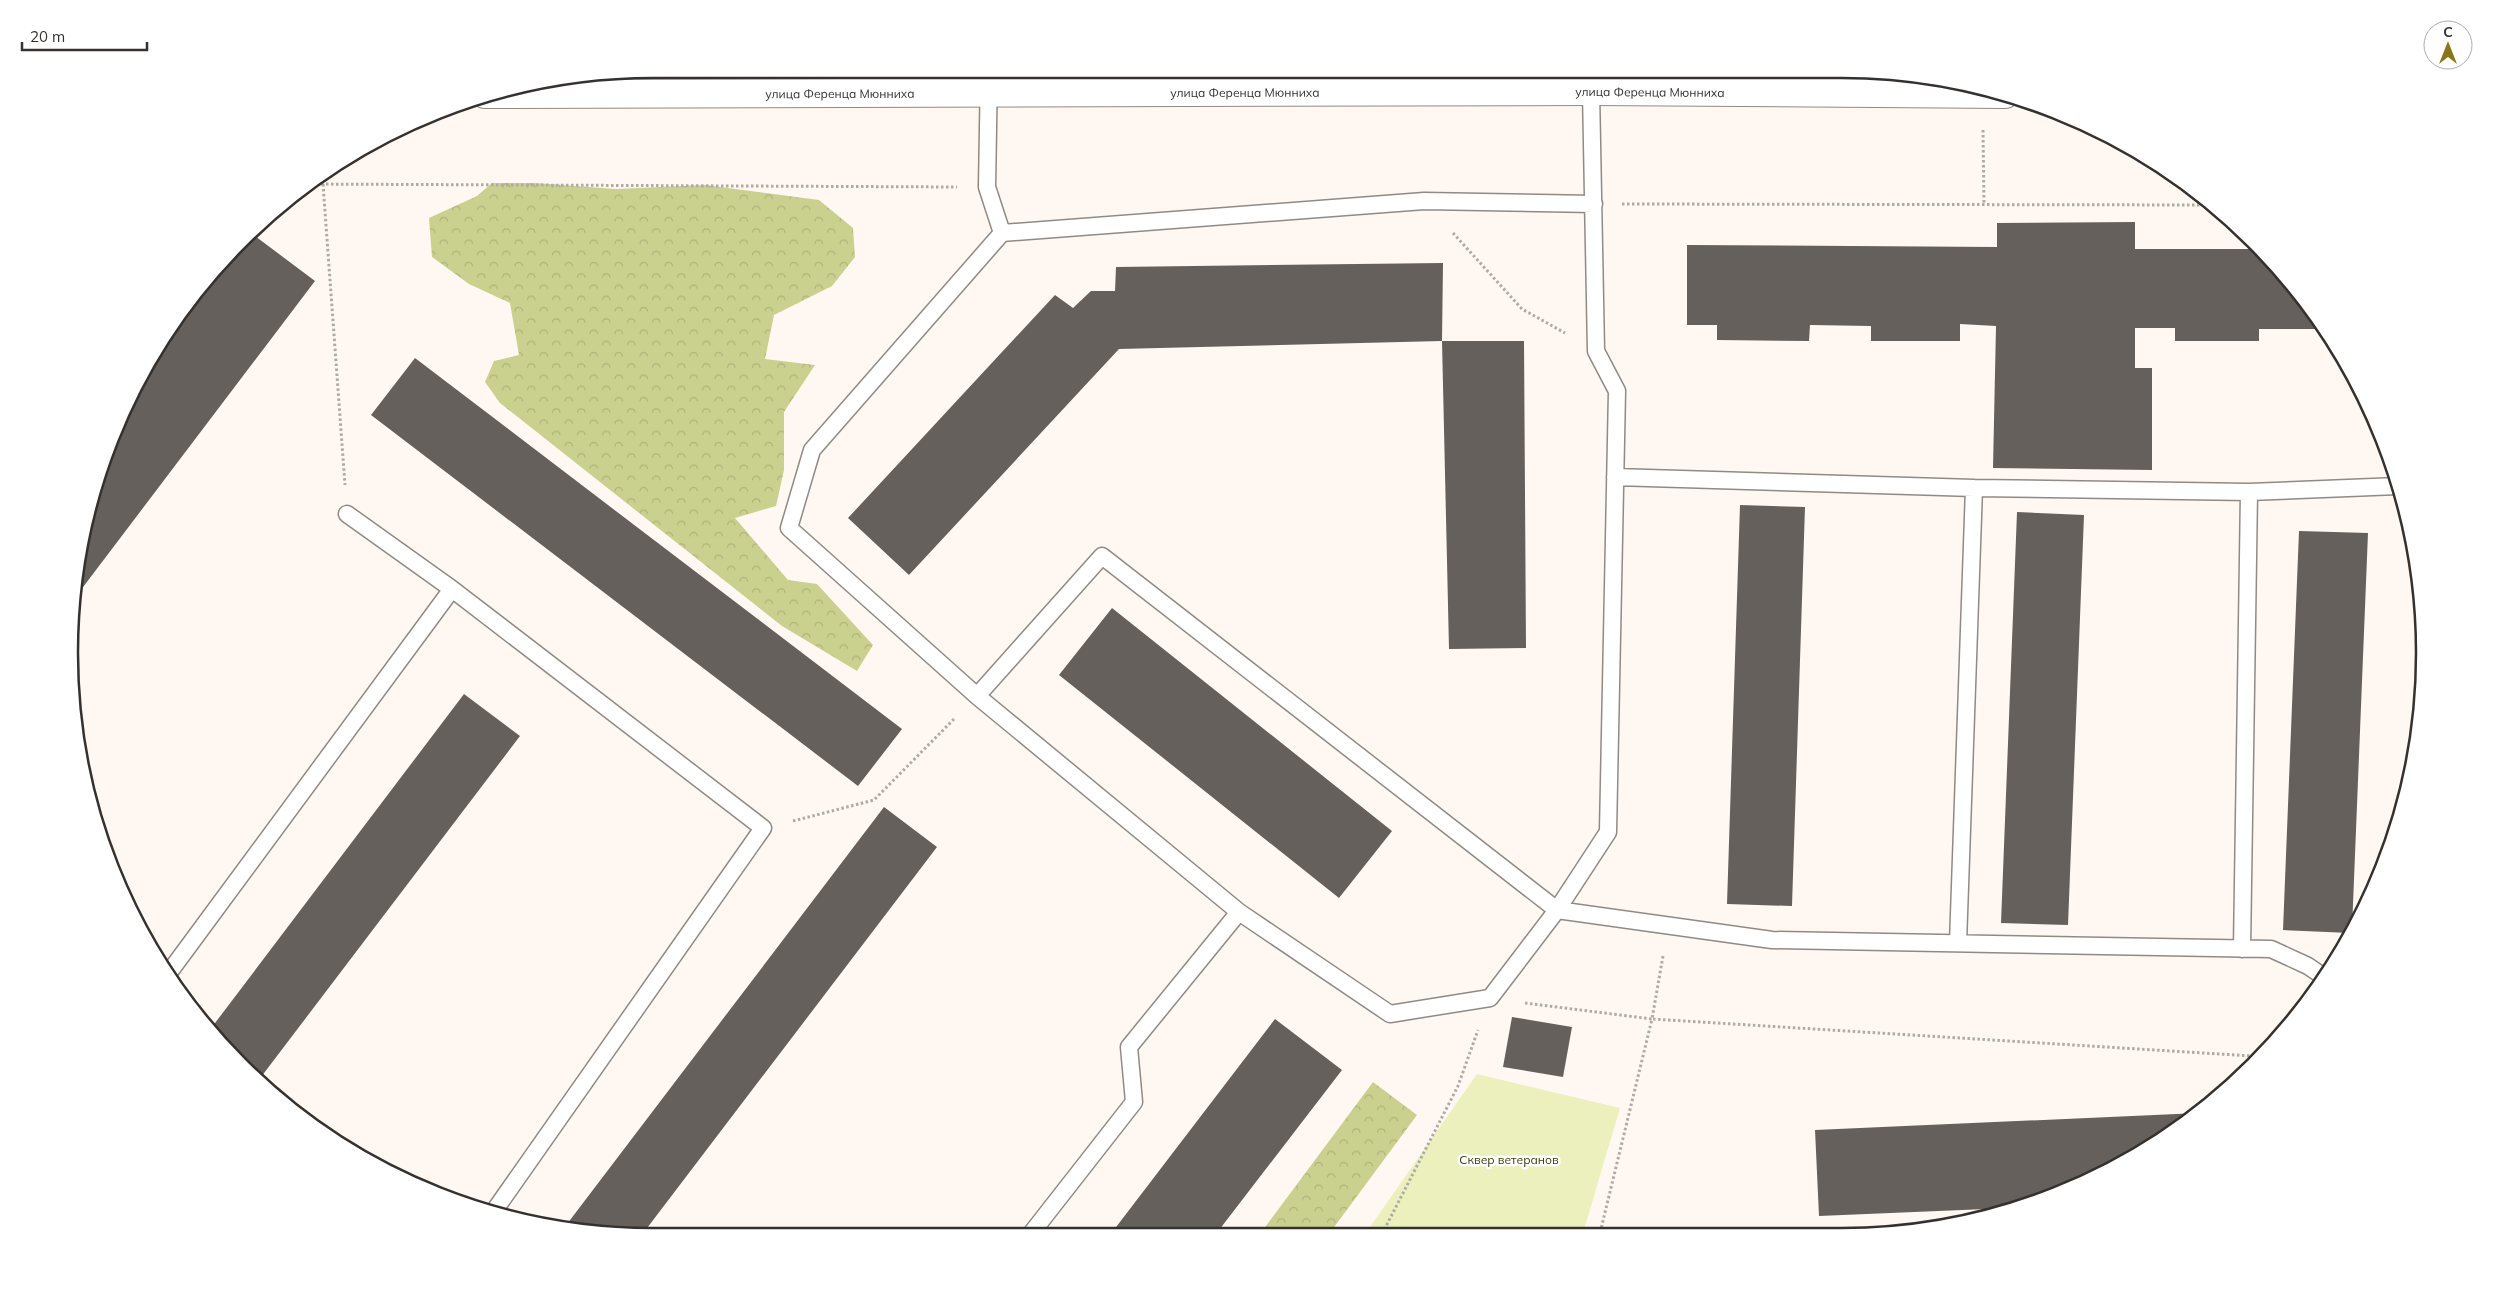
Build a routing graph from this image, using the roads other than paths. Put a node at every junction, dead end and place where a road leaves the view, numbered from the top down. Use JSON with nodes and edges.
{"nodes":[{"id":1,"x":989,"y":81,"type":"edge"},
{"id":2,"x":1900,"y":84,"type":"edge"},
{"id":3,"x":1957,"y":90,"type":"edge"},
{"id":4,"x":1591,"y":91,"type":"junction"},
{"id":5,"x":522,"y":93,"type":"edge"},
{"id":6,"x":1594,"y":204,"type":"junction"},
{"id":7,"x":1002,"y":233,"type":"junction"},
{"id":8,"x":1615,"y":477,"type":"junction"},
{"id":9,"x":2391,"y":486,"type":"edge"},
{"id":10,"x":1974,"y":488,"type":"junction"},
{"id":11,"x":2249,"y":492,"type":"junction"},
{"id":12,"x":347,"y":514,"type":"road end"},
{"id":13,"x":452,"y":589,"type":"junction"},
{"id":14,"x":977,"y":696,"type":"junction"},
{"id":15,"x":1557,"y":910,"type":"junction"},
{"id":16,"x":1239,"y":912,"type":"junction"},
{"id":17,"x":1958,"y":943,"type":"junction"},
{"id":18,"x":2242,"y":949,"type":"junction"},
{"id":19,"x":172,"y":969,"type":"edge"},
{"id":20,"x":2319,"y":973,"type":"edge"},
{"id":21,"x":497,"y":1207,"type":"edge"},
{"id":22,"x":1035,"y":1228,"type":"edge"}],
"edges":[{"from":1,"to":4,"type":"street","name":"улица Ференца Мюнниха"},
{"from":1,"to":5,"type":"street","name":"улица Ференца Мюнниха"},
{"from":1,"to":7,"type":"lane"},
{"from":2,"to":3,"type":"street","name":"улица Ференца Мюнниха"},
{"from":2,"to":4,"type":"street","name":"улица Ференца Мюнниха"},
{"from":4,"to":6,"type":"lane"},
{"from":6,"to":7,"type":"lane"},
{"from":6,"to":8,"type":"lane"},
{"from":7,"to":14,"type":"lane"},
{"from":8,"to":10,"type":"lane"},
{"from":8,"to":15,"type":"lane"},
{"from":9,"to":11,"type":"lane"},
{"from":10,"to":11,"type":"lane"},
{"from":10,"to":17,"type":"lane"},
{"from":11,"to":18,"type":"lane"},
{"from":12,"to":13,"type":"lane"},
{"from":13,"to":19,"type":"lane"},
{"from":13,"to":21,"type":"lane"},
{"from":14,"to":15,"type":"lane"},
{"from":14,"to":16,"type":"lane"},
{"from":15,"to":16,"type":"lane"},
{"from":15,"to":17,"type":"lane"},
{"from":16,"to":22,"type":"lane"},
{"from":17,"to":18,"type":"lane"},
{"from":18,"to":20,"type":"lane"}]}
